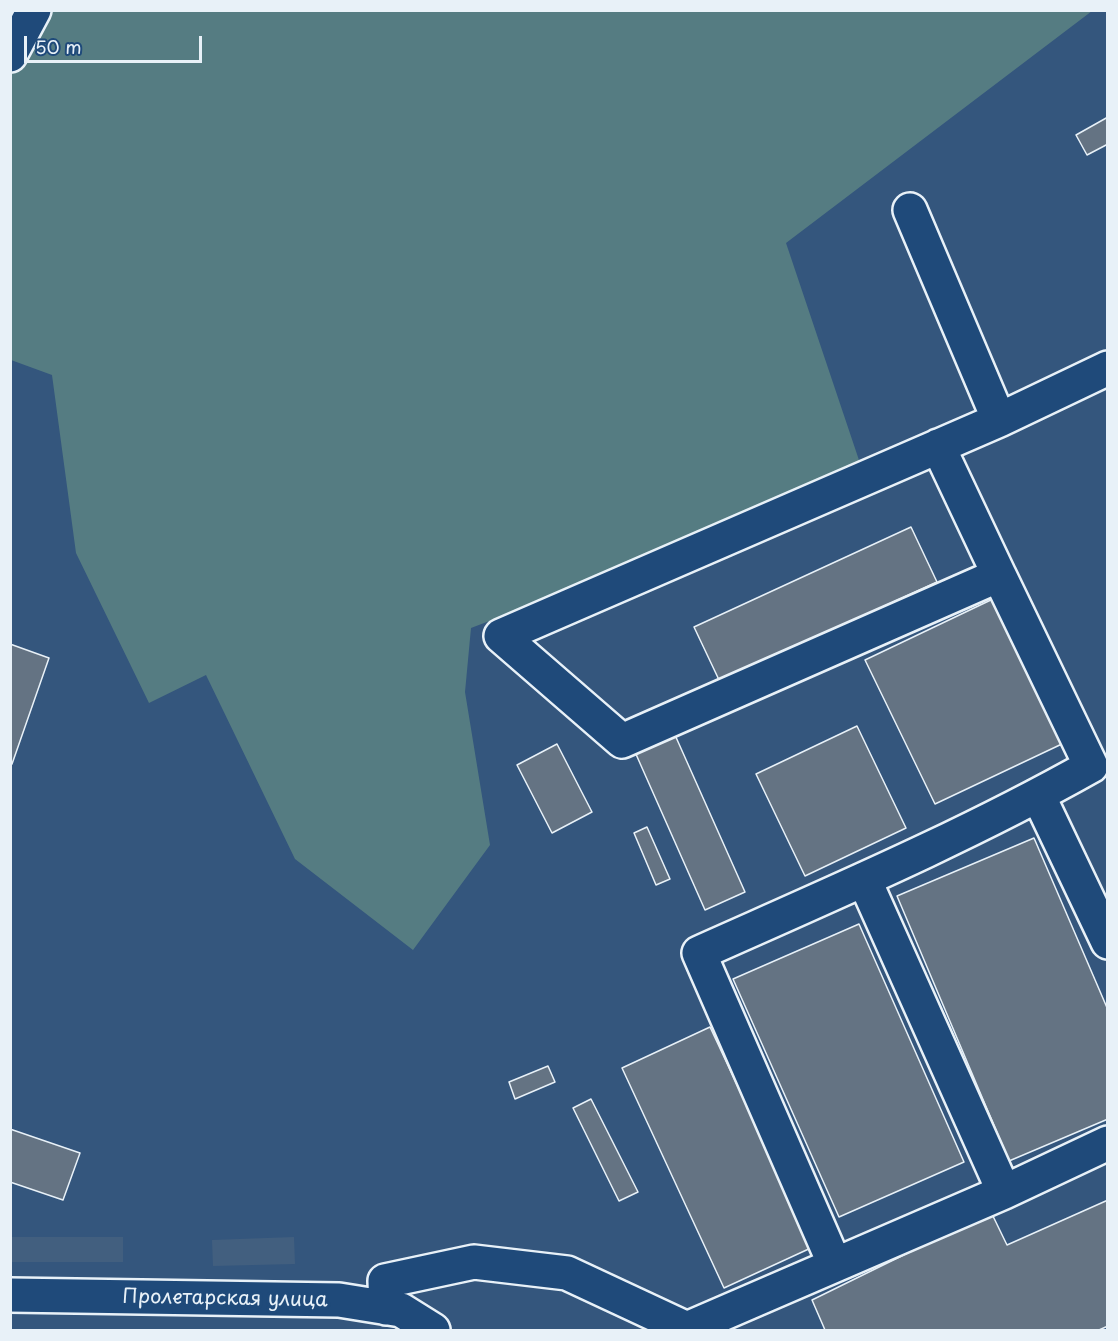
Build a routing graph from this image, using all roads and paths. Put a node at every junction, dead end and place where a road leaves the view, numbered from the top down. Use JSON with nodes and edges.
{"nodes":[{"id":1,"x":34,"y":10,"type":"edge"},
{"id":2,"x":10,"y":55,"type":"edge"},
{"id":3,"x":910,"y":210,"type":"dead end"},
{"id":4,"x":1107,"y":368,"type":"edge"},
{"id":5,"x":999,"y":420,"type":"junction"},
{"id":6,"x":938,"y":446,"type":"junction"},
{"id":7,"x":999,"y":575,"type":"junction"},
{"id":8,"x":1099,"y":761,"type":"edge"},
{"id":9,"x":1038,"y":795,"type":"junction"},
{"id":10,"x":864,"y":879,"type":"junction"},
{"id":11,"x":1107,"y":942,"type":"edge"},
{"id":12,"x":1107,"y":1143,"type":"edge"},
{"id":13,"x":1005,"y":1192,"type":"junction"},
{"id":14,"x":835,"y":1265,"type":"junction"},
{"id":15,"x":386,"y":1294,"type":"junction"},
{"id":16,"x":10,"y":1295,"type":"edge"},
{"id":17,"x":433,"y":1330,"type":"edge"}],
"edges":[{"from":1,"to":2,"type":"street"},
{"from":3,"to":5,"type":"street"},
{"from":4,"to":5,"type":"street"},
{"from":5,"to":6,"type":"street"},
{"from":6,"to":7,"type":"street"},
{"from":6,"to":7,"type":"street"},
{"from":7,"to":8,"type":"street"},
{"from":8,"to":9,"type":"street"},
{"from":9,"to":10,"type":"street"},
{"from":9,"to":11,"type":"street"},
{"from":10,"to":13,"type":"street"},
{"from":10,"to":14,"type":"street"},
{"from":12,"to":13,"type":"street"},
{"from":13,"to":14,"type":"street"},
{"from":14,"to":15,"type":"street"},
{"from":15,"to":16,"type":"street","name":"Пролетарская улица"},
{"from":15,"to":17,"type":"street","name":"Пролетарская улица"}]}
